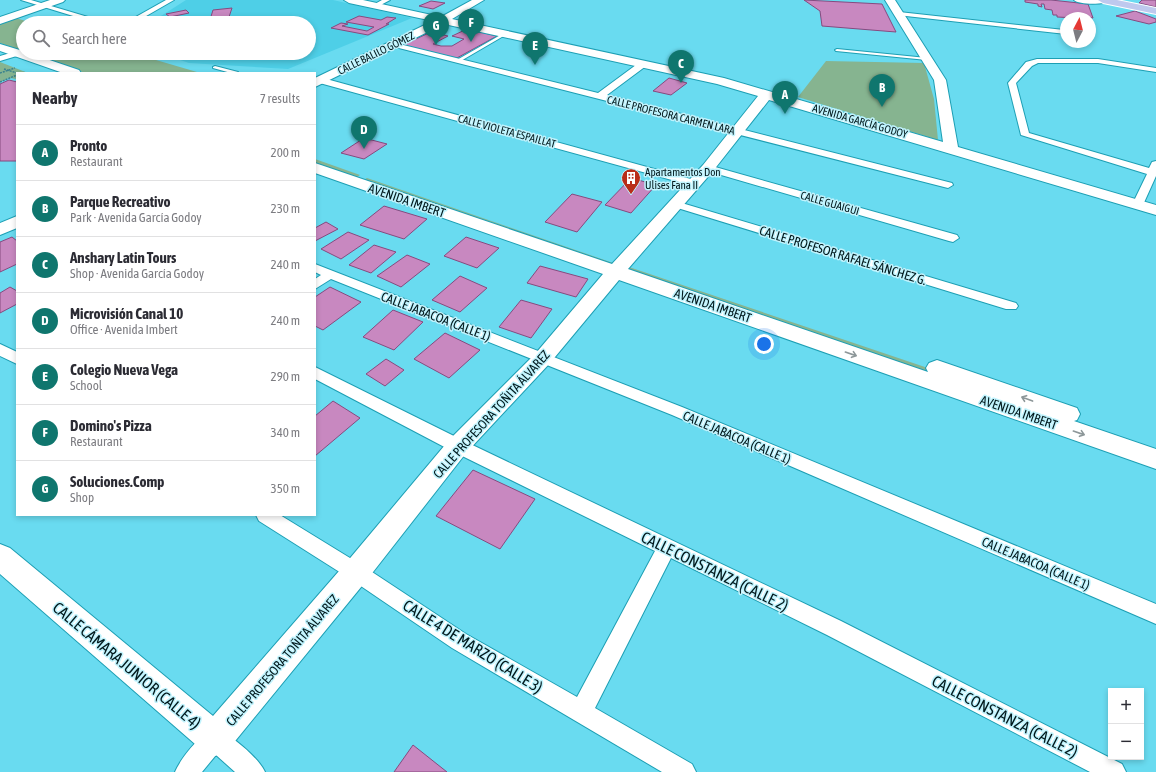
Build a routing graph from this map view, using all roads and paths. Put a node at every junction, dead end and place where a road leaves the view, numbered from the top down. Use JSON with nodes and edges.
{"nodes":[{"id":1,"x":24,"y":0,"type":"edge"},
{"id":2,"x":60,"y":0,"type":"edge"},
{"id":3,"x":171,"y":0,"type":"edge"},
{"id":4,"x":349,"y":0,"type":"edge"},
{"id":5,"x":387,"y":0,"type":"edge"},
{"id":6,"x":479,"y":0,"type":"edge"},
{"id":7,"x":890,"y":0,"type":"edge"},
{"id":8,"x":1079,"y":0,"type":"edge"},
{"id":9,"x":1107,"y":0,"type":"edge"},
{"id":10,"x":45,"y":5,"type":"junction"},
{"id":11,"x":375,"y":6,"type":"junction"},
{"id":12,"x":1156,"y":10,"type":"edge"},
{"id":13,"x":899,"y":14,"type":"junction"},
{"id":14,"x":81,"y":16,"type":"edge"},
{"id":15,"x":142,"y":16,"type":"edge"},
{"id":16,"x":0,"y":21,"type":"edge"},
{"id":17,"x":442,"y":21,"type":"junction"},
{"id":18,"x":1060,"y":32,"type":"edge"},
{"id":19,"x":505,"y":34,"type":"junction"},
{"id":20,"x":394,"y":44,"type":"junction"},
{"id":21,"x":837,"y":50,"type":"dead end"},
{"id":22,"x":16,"y":53,"type":"edge"},
{"id":23,"x":1,"y":57,"type":"edge"},
{"id":24,"x":927,"y":59,"type":"junction"},
{"id":25,"x":37,"y":60,"type":"edge"},
{"id":26,"x":457,"y":61,"type":"junction"},
{"id":27,"x":643,"y":64,"type":"junction"},
{"id":28,"x":15,"y":68,"type":"dead end"},
{"id":29,"x":215,"y":68,"type":"dead end"},
{"id":30,"x":8,"y":70,"type":"junction"},
{"id":31,"x":224,"y":70,"type":"junction"},
{"id":32,"x":1156,"y":70,"type":"edge"},
{"id":33,"x":48,"y":72,"type":"edge"},
{"id":34,"x":72,"y":72,"type":"edge"},
{"id":35,"x":220,"y":72,"type":"edge"},
{"id":36,"x":232,"y":72,"type":"edge"},
{"id":37,"x":0,"y":74,"type":"edge"},
{"id":38,"x":16,"y":74,"type":"edge"},
{"id":39,"x":16,"y":74,"type":"edge"},
{"id":40,"x":0,"y":82,"type":"edge"},
{"id":41,"x":317,"y":82,"type":"edge"},
{"id":42,"x":767,"y":94,"type":"junction"},
{"id":43,"x":599,"y":97,"type":"junction"},
{"id":44,"x":737,"y":132,"type":"junction"},
{"id":45,"x":951,"y":148,"type":"junction"},
{"id":46,"x":316,"y":156,"type":"edge"},
{"id":47,"x":316,"y":168,"type":"edge"},
{"id":48,"x":1155,"y":170,"type":"edge"},
{"id":49,"x":701,"y":176,"type":"junction"},
{"id":50,"x":360,"y":178,"type":"junction"},
{"id":51,"x":948,"y":185,"type":"dead end"},
{"id":52,"x":676,"y":204,"type":"junction"},
{"id":53,"x":1138,"y":205,"type":"junction"},
{"id":54,"x":1156,"y":210,"type":"edge"},
{"id":55,"x":953,"y":238,"type":"dead end"},
{"id":56,"x":620,"y":267,"type":"junction"},
{"id":57,"x":322,"y":271,"type":"edge"},
{"id":58,"x":316,"y":283,"type":"edge"},
{"id":59,"x":1011,"y":306,"type":"dead end"},
{"id":60,"x":0,"y":349,"type":"edge"},
{"id":61,"x":16,"y":358,"type":"edge"},
{"id":62,"x":543,"y":358,"type":"junction"},
{"id":63,"x":316,"y":373,"type":"edge"},
{"id":64,"x":1049,"y":414,"type":"junction"},
{"id":65,"x":1156,"y":444,"type":"edge"},
{"id":66,"x":458,"y":446,"type":"junction"},
{"id":67,"x":1156,"y":459,"type":"edge"},
{"id":68,"x":267,"y":516,"type":"edge"},
{"id":69,"x":667,"y":547,"type":"junction"},
{"id":70,"x":0,"y":557,"type":"edge"},
{"id":71,"x":356,"y":572,"type":"junction"},
{"id":72,"x":1156,"y":614,"type":"edge"},
{"id":73,"x":582,"y":712,"type":"junction"},
{"id":74,"x":215,"y":739,"type":"junction"},
{"id":75,"x":187,"y":772,"type":"edge"},
{"id":76,"x":253,"y":772,"type":"edge"},
{"id":77,"x":684,"y":772,"type":"edge"},
{"id":78,"x":1114,"y":772,"type":"edge"}],
"edges":[{"from":1,"to":10,"type":"street"},
{"from":2,"to":10,"type":"main road"},
{"from":3,"to":15,"type":"street"},
{"from":4,"to":11,"type":"main road","name":"AVENIDA GARCÍA GODOY"},
{"from":5,"to":11,"type":"street"},
{"from":6,"to":17,"type":"main road","name":"CALLE BALILO GÓMEZ"},
{"from":7,"to":13,"type":"main road"},
{"from":8,"to":9,"type":"main road"},
{"from":9,"to":12,"type":"main road"},
{"from":10,"to":14,"type":"street"},
{"from":10,"to":16,"type":"main road"},
{"from":11,"to":17,"type":"main road","name":"AVENIDA GARCÍA GODOY"},
{"from":13,"to":18,"type":"street"},
{"from":13,"to":24,"type":"main road"},
{"from":17,"to":19,"type":"main road","name":"AVENIDA GARCÍA GODOY"},
{"from":17,"to":20,"type":"main road","name":"CALLE BALILO GÓMEZ"},
{"from":19,"to":26,"type":"lane"},
{"from":19,"to":27,"type":"main road","name":"AVENIDA GARCÍA GODOY"},
{"from":20,"to":26,"type":"street","name":"CALLE PROFESORA CARMEN LARA"},
{"from":20,"to":41,"type":"main road","name":"CALLE BALILO GÓMEZ"},
{"from":21,"to":24,"type":"lane"},
{"from":22,"to":23,"type":"main road"},
{"from":23,"to":30,"type":"path"},
{"from":23,"to":33,"type":"main road"},
{"from":24,"to":45,"type":"main road"},
{"from":25,"to":34,"type":"main road"},
{"from":26,"to":43,"type":"street","name":"CALLE PROFESORA CARMEN LARA"},
{"from":27,"to":42,"type":"main road","name":"AVENIDA GARCÍA GODOY"},
{"from":27,"to":43,"type":"street"},
{"from":28,"to":30,"type":"path"},
{"from":29,"to":31,"type":"lane"},
{"from":30,"to":37,"type":"path"},
{"from":30,"to":38,"type":"path"},
{"from":31,"to":35,"type":"lane"},
{"from":31,"to":36,"type":"lane"},
{"from":32,"to":48,"type":"street"},
{"from":39,"to":40,"type":"path"},
{"from":41,"to":49,"type":"street","name":"CALLE VIOLETA ESPAILLAT"},
{"from":42,"to":44,"type":"main road","name":"CALLE PROFESORA TOÑITA ÁLVAREZ"},
{"from":42,"to":45,"type":"main road","name":"AVENIDA GARCÍA GODOY"},
{"from":43,"to":44,"type":"street","name":"CALLE PROFESORA CARMEN LARA"},
{"from":44,"to":49,"type":"main road","name":"CALLE PROFESORA TOÑITA ÁLVAREZ"},
{"from":44,"to":51,"type":"street","name":"CALLE PROFESORA CARMEN LARA"},
{"from":45,"to":53,"type":"main road","name":"AVENIDA GARCÍA GODOY"},
{"from":46,"to":50,"type":"main road","name":"AVENIDA IMBERT"},
{"from":47,"to":50,"type":"main road","name":"AVENIDA IMBERT"},
{"from":48,"to":53,"type":"street"},
{"from":49,"to":52,"type":"main road","name":"CALLE PROFESORA TOÑITA ÁLVAREZ"},
{"from":49,"to":55,"type":"street","name":"CALLE GUAIGUI"},
{"from":50,"to":56,"type":"main road","name":"AVENIDA IMBERT"},
{"from":52,"to":56,"type":"main road","name":"CALLE PROFESORA TOÑITA ÁLVAREZ"},
{"from":52,"to":59,"type":"street","name":"CALLE PROFESOR RAFAEL SÁNCHEZ G."},
{"from":53,"to":54,"type":"main road","name":"AVENIDA GARCÍA GODOY"},
{"from":56,"to":62,"type":"main road","name":"CALLE PROFESORA TOÑITA ÁLVAREZ"},
{"from":56,"to":64,"type":"main road","name":"AVENIDA IMBERT"},
{"from":57,"to":58,"type":"street"},
{"from":57,"to":62,"type":"street","name":"CALLE JABACOA (CALLE 1)"},
{"from":60,"to":61,"type":"street"},
{"from":62,"to":66,"type":"main road","name":"CALLE PROFESORA TOÑITA ÁLVAREZ"},
{"from":62,"to":72,"type":"street","name":"CALLE JABACOA (CALLE 1)"},
{"from":63,"to":66,"type":"street","name":"CALLE CONSTANZA (CALLE 2)"},
{"from":64,"to":65,"type":"main road","name":"AVENIDA IMBERT"},
{"from":64,"to":67,"type":"main road","name":"AVENIDA IMBERT","one_way":true},
{"from":66,"to":69,"type":"street","name":"CALLE CONSTANZA (CALLE 2)"},
{"from":66,"to":71,"type":"main road","name":"CALLE PROFESORA TOÑITA ÁLVAREZ"},
{"from":68,"to":71,"type":"street","name":"CALLE 4 DE MARZO (CALLE 3)"},
{"from":69,"to":73,"type":"street"},
{"from":69,"to":78,"type":"street","name":"CALLE CONSTANZA (CALLE 2)"},
{"from":70,"to":74,"type":"main road","name":"CALLE CÁMARA JUNIOR (CALLE 4)"},
{"from":71,"to":73,"type":"street","name":"CALLE 4 DE MARZO (CALLE 3)"},
{"from":71,"to":74,"type":"main road","name":"CALLE PROFESORA TOÑITA ÁLVAREZ"},
{"from":73,"to":77,"type":"street","name":"CALLE 4 DE MARZO (CALLE 3)"},
{"from":74,"to":75,"type":"street","name":"CALLE PROFESORA TOÑITA ÁLVAREZ"},
{"from":74,"to":76,"type":"street","name":"CALLE CÁMARA JUNIOR (CALLE 4)"}]}
